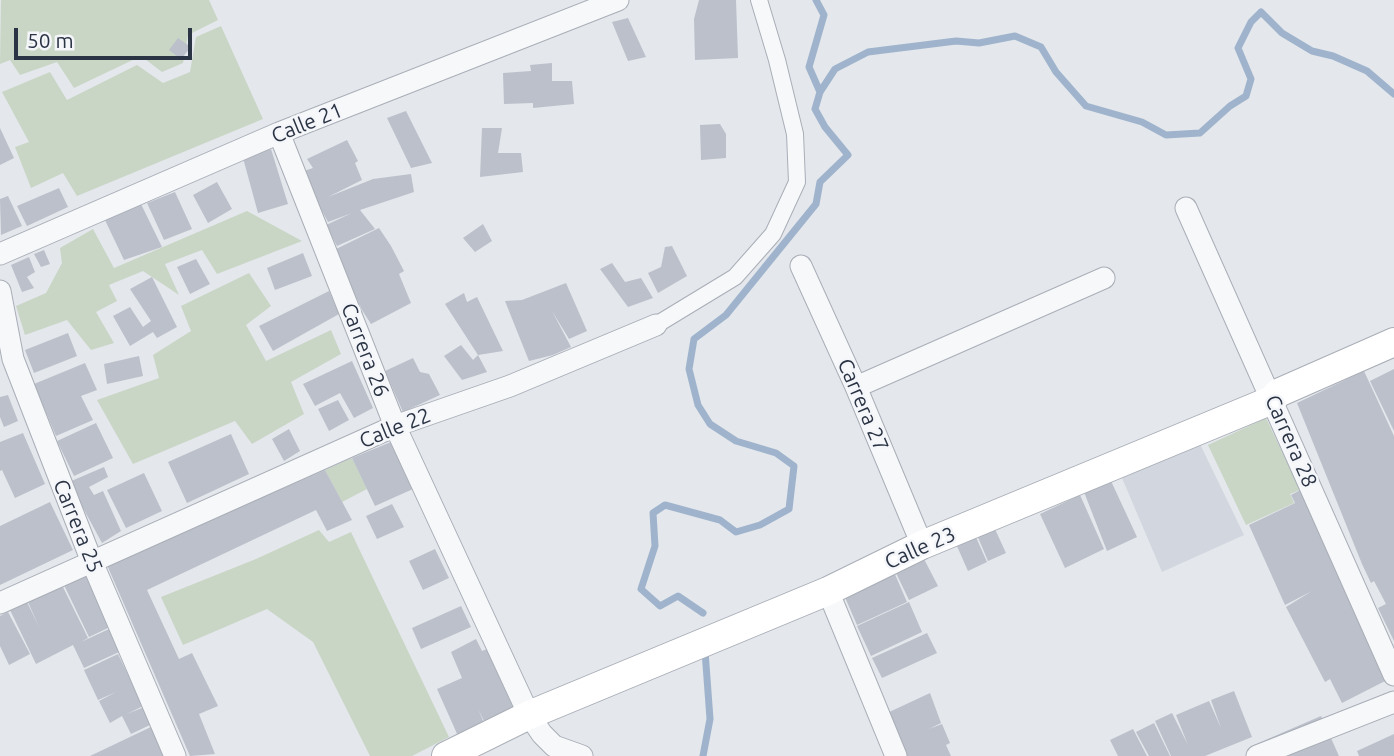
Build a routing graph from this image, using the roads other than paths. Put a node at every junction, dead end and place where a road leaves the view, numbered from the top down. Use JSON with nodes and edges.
{"nodes":[{"id":1,"x":618,"y":0,"type":"edge"},
{"id":2,"x":759,"y":0,"type":"edge"},
{"id":3,"x":279,"y":133,"type":"junction"},
{"id":4,"x":1186,"y":208,"type":"dead end"},
{"id":5,"x":0,"y":254,"type":"edge"},
{"id":6,"x":801,"y":266,"type":"dead end"},
{"id":7,"x":1104,"y":278,"type":"dead end"},
{"id":8,"x":0,"y":291,"type":"edge"},
{"id":9,"x":656,"y":325,"type":"joint"},
{"id":10,"x":1394,"y":342,"type":"edge"},
{"id":11,"x":856,"y":387,"type":"junction"},
{"id":12,"x":1272,"y":400,"type":"junction"},
{"id":13,"x":395,"y":426,"type":"junction"},
{"id":14,"x":922,"y":545,"type":"junction"},
{"id":15,"x":92,"y":562,"type":"junction"},
{"id":16,"x":828,"y":591,"type":"junction"},
{"id":17,"x":0,"y":603,"type":"edge"},
{"id":18,"x":1394,"y":675,"type":"edge"},
{"id":19,"x":1394,"y":702,"type":"edge"},
{"id":20,"x":529,"y":715,"type":"junction"},
{"id":21,"x":175,"y":756,"type":"edge"},
{"id":22,"x":446,"y":756,"type":"edge"},
{"id":23,"x":582,"y":756,"type":"edge"},
{"id":24,"x":895,"y":756,"type":"edge"},
{"id":25,"x":1257,"y":756,"type":"edge"}],
"edges":[{"from":1,"to":3,"type":"street","name":"Calle 21"},
{"from":2,"to":9,"type":"street","name":"Calle 22"},
{"from":3,"to":5,"type":"street","name":"Calle 21"},
{"from":3,"to":13,"type":"street","name":"Carrera 26"},
{"from":4,"to":12,"type":"street","name":"Carrera 28"},
{"from":6,"to":11,"type":"street","name":"Carrera 27"},
{"from":7,"to":11,"type":"street"},
{"from":8,"to":15,"type":"street","name":"Carrera 25"},
{"from":9,"to":13,"type":"street","name":"Calle 22"},
{"from":10,"to":12,"type":"main road","name":"Calle 23"},
{"from":11,"to":14,"type":"street","name":"Carrera 27"},
{"from":12,"to":14,"type":"main road","name":"Calle 23"},
{"from":12,"to":18,"type":"street","name":"Carrera 28"},
{"from":13,"to":15,"type":"street","name":"Calle 22"},
{"from":13,"to":20,"type":"street","name":"Carrera 26"},
{"from":14,"to":16,"type":"main road","name":"Calle 23"},
{"from":15,"to":17,"type":"street","name":"Calle 22"},
{"from":15,"to":21,"type":"street","name":"Carrera 25"},
{"from":16,"to":20,"type":"main road","name":"Calle 23"},
{"from":16,"to":24,"type":"street"},
{"from":19,"to":25,"type":"street"},
{"from":20,"to":22,"type":"main road","name":"Calle 23"},
{"from":20,"to":23,"type":"street","name":"Carrera 26"}]}
